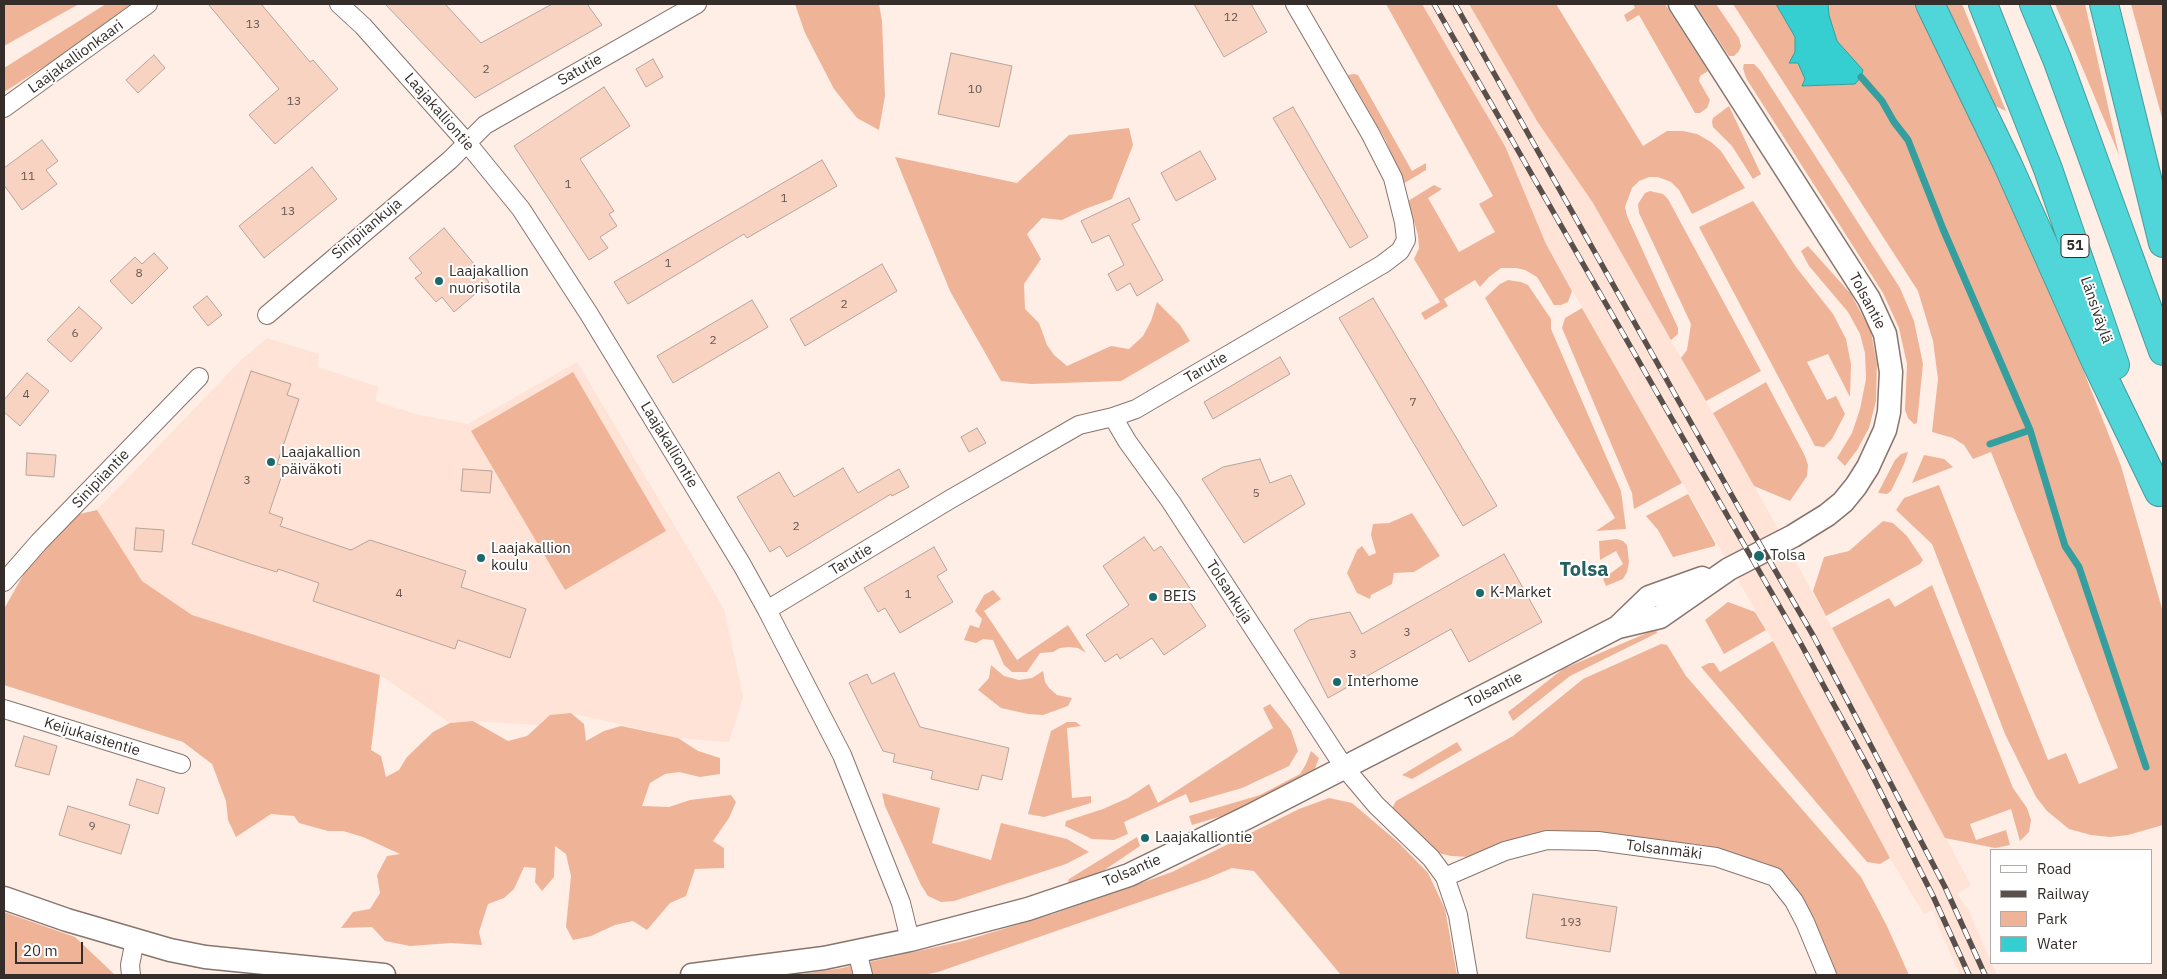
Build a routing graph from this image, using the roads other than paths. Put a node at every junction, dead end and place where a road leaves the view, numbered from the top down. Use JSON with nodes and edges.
{"nodes":[{"id":1,"x":148,"y":4,"type":"edge"},
{"id":2,"x":339,"y":4,"type":"edge"},
{"id":3,"x":697,"y":4,"type":"edge"},
{"id":4,"x":1295,"y":4,"type":"edge"},
{"id":5,"x":1680,"y":4,"type":"edge"},
{"id":6,"x":1930,"y":4,"type":"edge"},
{"id":7,"x":1983,"y":4,"type":"edge"},
{"id":8,"x":2034,"y":4,"type":"edge"},
{"id":9,"x":2104,"y":4,"type":"edge"},
{"id":10,"x":4,"y":108,"type":"edge"},
{"id":11,"x":468,"y":144,"type":"junction"},
{"id":12,"x":2163,"y":243,"type":"edge"},
{"id":13,"x":267,"y":315,"type":"dead end"},
{"id":14,"x":2163,"y":351,"type":"edge"},
{"id":15,"x":199,"y":377,"type":"dead end"},
{"id":16,"x":1112,"y":417,"type":"junction"},
{"id":17,"x":2161,"y":499,"type":"edge"},
{"id":18,"x":4,"y":582,"type":"edge"},
{"id":19,"x":768,"y":610,"type":"junction"},
{"id":20,"x":4,"y":710,"type":"edge"},
{"id":21,"x":181,"y":764,"type":"dead end"},
{"id":22,"x":1344,"y":767,"type":"junction"},
{"id":23,"x":1446,"y":877,"type":"junction"},
{"id":24,"x":4,"y":898,"type":"edge"},
{"id":25,"x":136,"y":940,"type":"junction"},
{"id":26,"x":910,"y":940,"type":"junction"},
{"id":27,"x":857,"y":951,"type":"junction"},
{"id":28,"x":131,"y":975,"type":"edge"},
{"id":29,"x":384,"y":975,"type":"edge"},
{"id":30,"x":692,"y":975,"type":"edge"},
{"id":31,"x":863,"y":975,"type":"edge"},
{"id":32,"x":1468,"y":975,"type":"edge"},
{"id":33,"x":1827,"y":975,"type":"edge"}],
"edges":[{"from":1,"to":10,"type":"street","name":"Laajakallionkaari"},
{"from":2,"to":11,"type":"street","name":"Laajakalliontie"},
{"from":3,"to":11,"type":"street","name":"Satutie"},
{"from":4,"to":16,"type":"street","name":"Tarutie"},
{"from":5,"to":22,"type":"street","name":"Tolsantie"},
{"from":6,"to":17,"type":"highway"},
{"from":7,"to":17,"type":"highway","name":"Länsiväylä","number":"51"},
{"from":8,"to":14,"type":"highway"},
{"from":9,"to":12,"type":"highway"},
{"from":11,"to":13,"type":"street","name":"Sinipiiankuja"},
{"from":11,"to":19,"type":"street","name":"Laajakalliontie"},
{"from":15,"to":18,"type":"street","name":"Sinipiiantie"},
{"from":16,"to":19,"type":"street","name":"Tarutie"},
{"from":16,"to":22,"type":"street","name":"Tolsankuja"},
{"from":19,"to":26,"type":"street","name":"Laajakalliontie"},
{"from":20,"to":21,"type":"street","name":"Keijukaistentie"},
{"from":22,"to":23,"type":"street","name":"Tolsankuja"},
{"from":22,"to":26,"type":"street","name":"Tolsantie"},
{"from":23,"to":32,"type":"street"},
{"from":23,"to":33,"type":"street","name":"Tolsanmäki"},
{"from":24,"to":25,"type":"street"},
{"from":25,"to":28,"type":"street"},
{"from":25,"to":29,"type":"street"},
{"from":26,"to":27,"type":"street","name":"Tolsantie"},
{"from":27,"to":30,"type":"street","name":"Tolsantie"},
{"from":27,"to":31,"type":"street"}]}
